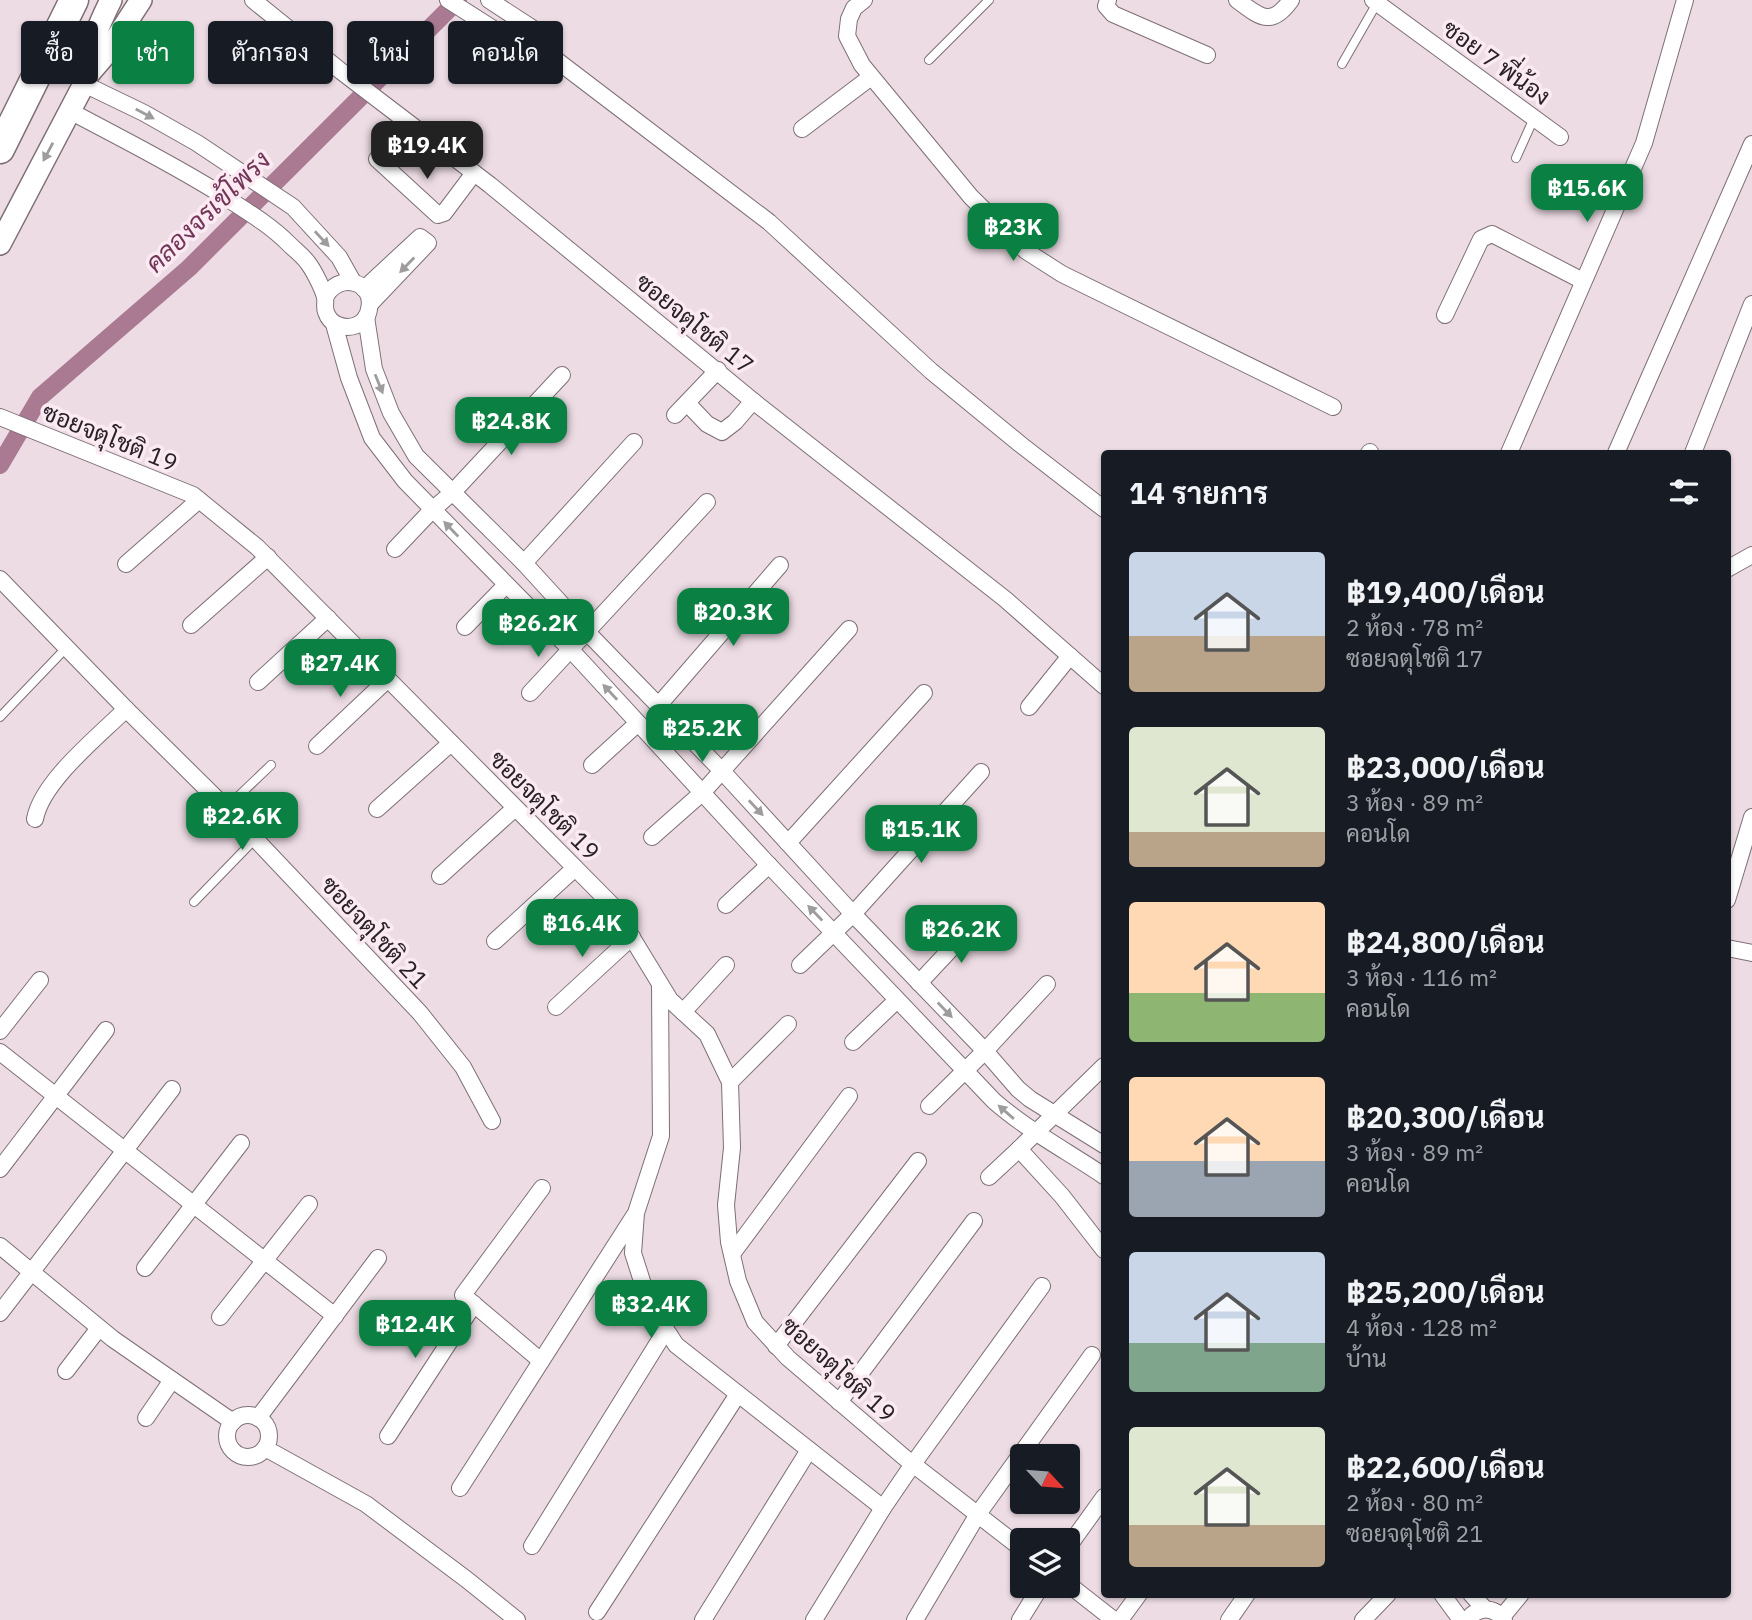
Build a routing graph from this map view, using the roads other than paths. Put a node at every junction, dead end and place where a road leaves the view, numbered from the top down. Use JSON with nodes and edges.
{"nodes":[{"id":1,"x":74,"y":0,"type":"edge"},
{"id":2,"x":111,"y":0,"type":"edge"},
{"id":3,"x":141,"y":0,"type":"edge"},
{"id":4,"x":253,"y":0,"type":"edge"},
{"id":5,"x":448,"y":0,"type":"edge"},
{"id":6,"x":864,"y":0,"type":"edge"},
{"id":7,"x":989,"y":0,"type":"edge"},
{"id":8,"x":1108,"y":0,"type":"edge"},
{"id":9,"x":1237,"y":0,"type":"edge"},
{"id":10,"x":1291,"y":0,"type":"edge"},
{"id":11,"x":1685,"y":0,"type":"edge"},
{"id":12,"x":1376,"y":1,"type":"edge"},
{"id":13,"x":495,"y":4,"type":"edge"},
{"id":14,"x":482,"y":21,"type":"edge"},
{"id":15,"x":521,"y":21,"type":"edge"},
{"id":16,"x":98,"y":30,"type":"edge"},
{"id":17,"x":1207,"y":55,"type":"dead end"},
{"id":18,"x":929,"y":60,"type":"dead end"},
{"id":19,"x":98,"y":64,"type":"edge"},
{"id":20,"x":1342,"y":64,"type":"dead end"},
{"id":21,"x":563,"y":65,"type":"edge"},
{"id":22,"x":871,"y":77,"type":"junction"},
{"id":23,"x":83,"y":84,"type":"edge"},
{"id":24,"x":92,"y":84,"type":"edge"},
{"id":25,"x":70,"y":111,"type":"junction"},
{"id":26,"x":1534,"y":118,"type":"junction"},
{"id":27,"x":802,"y":129,"type":"dead end"},
{"id":28,"x":1560,"y":137,"type":"dead end"},
{"id":29,"x":1752,"y":144,"type":"edge"},
{"id":30,"x":0,"y":149,"type":"edge"},
{"id":31,"x":1516,"y":158,"type":"dead end"},
{"id":32,"x":377,"y":159,"type":"dead end"},
{"id":33,"x":474,"y":173,"type":"junction"},
{"id":34,"x":0,"y":244,"type":"edge"},
{"id":35,"x":1583,"y":281,"type":"junction"},
{"id":36,"x":325,"y":298,"type":"junction"},
{"id":37,"x":363,"y":298,"type":"junction"},
{"id":38,"x":1752,"y":304,"type":"edge"},
{"id":39,"x":1445,"y":315,"type":"dead end"},
{"id":40,"x":334,"y":324,"type":"junction"},
{"id":41,"x":718,"y":370,"type":"junction"},
{"id":42,"x":562,"y":375,"type":"dead end"},
{"id":43,"x":753,"y":401,"type":"junction"},
{"id":44,"x":1333,"y":407,"type":"dead end"},
{"id":45,"x":0,"y":417,"type":"edge"},
{"id":46,"x":634,"y":442,"type":"dead end"},
{"id":47,"x":1510,"y":450,"type":"edge"},
{"id":48,"x":1617,"y":450,"type":"edge"},
{"id":49,"x":1694,"y":450,"type":"edge"},
{"id":50,"x":453,"y":492,"type":"junction"},
{"id":51,"x":199,"y":500,"type":"junction"},
{"id":52,"x":707,"y":502,"type":"dead end"},
{"id":53,"x":1101,"y":507,"type":"edge"},
{"id":54,"x":432,"y":510,"type":"junction"},
{"id":55,"x":395,"y":549,"type":"dead end"},
{"id":56,"x":1752,"y":555,"type":"edge"},
{"id":57,"x":268,"y":557,"type":"junction"},
{"id":58,"x":524,"y":563,"type":"junction"},
{"id":59,"x":126,"y":564,"type":"dead end"},
{"id":60,"x":779,"y":565,"type":"dead end"},
{"id":61,"x":1731,"y":567,"type":"edge"},
{"id":62,"x":0,"y":579,"type":"edge"},
{"id":63,"x":506,"y":585,"type":"junction"},
{"id":64,"x":328,"y":618,"type":"junction"},
{"id":65,"x":191,"y":625,"type":"dead end"},
{"id":66,"x":465,"y":627,"type":"dead end"},
{"id":67,"x":849,"y":629,"type":"dead end"},
{"id":68,"x":587,"y":632,"type":"junction"},
{"id":69,"x":67,"y":647,"type":"junction"},
{"id":70,"x":571,"y":650,"type":"junction"},
{"id":71,"x":1070,"y":656,"type":"junction"},
{"id":72,"x":388,"y":679,"type":"junction"},
{"id":73,"x":258,"y":682,"type":"dead end"},
{"id":74,"x":1101,"y":683,"type":"edge"},
{"id":75,"x":530,"y":693,"type":"dead end"},
{"id":76,"x":923,"y":693,"type":"dead end"},
{"id":77,"x":658,"y":706,"type":"junction"},
{"id":78,"x":1029,"y":707,"type":"dead end"},
{"id":79,"x":126,"y":709,"type":"junction"},
{"id":80,"x":0,"y":717,"type":"edge"},
{"id":81,"x":638,"y":723,"type":"junction"},
{"id":82,"x":451,"y":743,"type":"junction"},
{"id":83,"x":317,"y":746,"type":"dead end"},
{"id":84,"x":271,"y":765,"type":"dead end"},
{"id":85,"x":592,"y":765,"type":"dead end"},
{"id":86,"x":722,"y":771,"type":"junction"},
{"id":87,"x":981,"y":772,"type":"dead end"},
{"id":88,"x":702,"y":792,"type":"junction"},
{"id":89,"x":226,"y":808,"type":"junction"},
{"id":90,"x":515,"y":808,"type":"junction"},
{"id":91,"x":377,"y":809,"type":"dead end"},
{"id":92,"x":1752,"y":817,"type":"edge"},
{"id":93,"x":35,"y":819,"type":"dead end"},
{"id":94,"x":652,"y":837,"type":"dead end"},
{"id":95,"x":255,"y":839,"type":"junction"},
{"id":96,"x":788,"y":843,"type":"junction"},
{"id":97,"x":769,"y":865,"type":"junction"},
{"id":98,"x":575,"y":868,"type":"junction"},
{"id":99,"x":440,"y":876,"type":"dead end"},
{"id":100,"x":1731,"y":887,"type":"edge"},
{"id":101,"x":194,"y":902,"type":"dead end"},
{"id":102,"x":726,"y":905,"type":"dead end"},
{"id":103,"x":853,"y":914,"type":"junction"},
{"id":104,"x":976,"y":922,"type":"dead end"},
{"id":105,"x":834,"y":933,"type":"junction"},
{"id":106,"x":632,"y":937,"type":"junction"},
{"id":107,"x":495,"y":941,"type":"dead end"},
{"id":108,"x":1731,"y":949,"type":"edge"},
{"id":109,"x":1752,"y":953,"type":"edge"},
{"id":110,"x":726,"y":965,"type":"dead end"},
{"id":111,"x":800,"y":965,"type":"dead end"},
{"id":112,"x":40,"y":980,"type":"dead end"},
{"id":113,"x":660,"y":983,"type":"junction"},
{"id":114,"x":919,"y":983,"type":"junction"},
{"id":115,"x":1047,"y":984,"type":"dead end"},
{"id":116,"x":897,"y":1000,"type":"junction"},
{"id":117,"x":556,"y":1007,"type":"dead end"},
{"id":118,"x":683,"y":1012,"type":"junction"},
{"id":119,"x":788,"y":1024,"type":"dead end"},
{"id":120,"x":106,"y":1030,"type":"dead end"},
{"id":121,"x":0,"y":1031,"type":"edge"},
{"id":122,"x":853,"y":1042,"type":"dead end"},
{"id":123,"x":985,"y":1051,"type":"junction"},
{"id":124,"x":0,"y":1052,"type":"edge"},
{"id":125,"x":1101,"y":1069,"type":"edge"},
{"id":126,"x":966,"y":1070,"type":"junction"},
{"id":127,"x":730,"y":1082,"type":"junction"},
{"id":128,"x":172,"y":1090,"type":"dead end"},
{"id":129,"x":56,"y":1096,"type":"junction"},
{"id":130,"x":849,"y":1096,"type":"dead end"},
{"id":131,"x":929,"y":1106,"type":"dead end"},
{"id":132,"x":1057,"y":1114,"type":"junction"},
{"id":133,"x":492,"y":1121,"type":"dead end"},
{"id":134,"x":1037,"y":1133,"type":"junction"},
{"id":135,"x":1101,"y":1142,"type":"edge"},
{"id":136,"x":241,"y":1143,"type":"dead end"},
{"id":137,"x":1019,"y":1149,"type":"junction"},
{"id":138,"x":125,"y":1150,"type":"junction"},
{"id":139,"x":918,"y":1161,"type":"dead end"},
{"id":140,"x":0,"y":1169,"type":"edge"},
{"id":141,"x":1101,"y":1174,"type":"edge"},
{"id":142,"x":989,"y":1177,"type":"dead end"},
{"id":143,"x":542,"y":1188,"type":"dead end"},
{"id":144,"x":193,"y":1204,"type":"junction"},
{"id":145,"x":309,"y":1204,"type":"dead end"},
{"id":146,"x":636,"y":1213,"type":"junction"},
{"id":147,"x":974,"y":1221,"type":"dead end"},
{"id":148,"x":0,"y":1246,"type":"edge"},
{"id":149,"x":1101,"y":1246,"type":"edge"},
{"id":150,"x":732,"y":1254,"type":"junction"},
{"id":151,"x":379,"y":1258,"type":"dead end"},
{"id":152,"x":265,"y":1261,"type":"junction"},
{"id":153,"x":145,"y":1268,"type":"dead end"},
{"id":154,"x":32,"y":1272,"type":"junction"},
{"id":155,"x":1042,"y":1286,"type":"dead end"},
{"id":156,"x":474,"y":1304,"type":"junction"},
{"id":157,"x":0,"y":1313,"type":"edge"},
{"id":158,"x":335,"y":1316,"type":"junction"},
{"id":159,"x":220,"y":1317,"type":"dead end"},
{"id":160,"x":100,"y":1328,"type":"junction"},
{"id":161,"x":666,"y":1330,"type":"junction"},
{"id":162,"x":776,"y":1346,"type":"junction"},
{"id":163,"x":1092,"y":1355,"type":"dead end"},
{"id":164,"x":541,"y":1361,"type":"junction"},
{"id":165,"x":66,"y":1371,"type":"dead end"},
{"id":166,"x":172,"y":1380,"type":"junction"},
{"id":167,"x":738,"y":1394,"type":"junction"},
{"id":168,"x":839,"y":1402,"type":"junction"},
{"id":169,"x":146,"y":1418,"type":"dead end"},
{"id":170,"x":258,"y":1418,"type":"junction"},
{"id":171,"x":233,"y":1422,"type":"junction"},
{"id":172,"x":388,"y":1436,"type":"dead end"},
{"id":173,"x":265,"y":1448,"type":"junction"},
{"id":174,"x":809,"y":1450,"type":"junction"},
{"id":175,"x":912,"y":1464,"type":"junction"},
{"id":176,"x":460,"y":1488,"type":"dead end"},
{"id":177,"x":1101,"y":1501,"type":"edge"},
{"id":178,"x":883,"y":1508,"type":"junction"},
{"id":179,"x":978,"y":1514,"type":"junction"},
{"id":180,"x":1080,"y":1530,"type":"edge"},
{"id":181,"x":1010,"y":1539,"type":"edge"},
{"id":182,"x":532,"y":1546,"type":"dead end"},
{"id":183,"x":1080,"y":1593,"type":"edge"},
{"id":184,"x":1034,"y":1598,"type":"edge"},
{"id":185,"x":1136,"y":1598,"type":"edge"},
{"id":186,"x":1244,"y":1598,"type":"edge"},
{"id":187,"x":1384,"y":1598,"type":"edge"},
{"id":188,"x":1445,"y":1598,"type":"edge"},
{"id":189,"x":1475,"y":1598,"type":"edge"},
{"id":190,"x":1518,"y":1598,"type":"edge"},
{"id":191,"x":1485,"y":1609,"type":"junction"},
{"id":192,"x":597,"y":1612,"type":"dead end"},
{"id":193,"x":1503,"y":1618,"type":"edge"},
{"id":194,"x":517,"y":1620,"type":"edge"},
{"id":195,"x":703,"y":1620,"type":"edge"},
{"id":196,"x":814,"y":1620,"type":"edge"},
{"id":197,"x":915,"y":1620,"type":"edge"},
{"id":198,"x":1020,"y":1620,"type":"edge"},
{"id":199,"x":1114,"y":1620,"type":"edge"},
{"id":200,"x":1120,"y":1620,"type":"edge"},
{"id":201,"x":1229,"y":1620,"type":"edge"},
{"id":202,"x":1363,"y":1620,"type":"edge"},
{"id":203,"x":1461,"y":1620,"type":"edge"},
{"id":204,"x":1467,"y":1620,"type":"edge"}],
"edges":[{"from":1,"to":30,"type":"highway"},
{"from":2,"to":16,"type":"street"},
{"from":3,"to":19,"type":"street"},
{"from":4,"to":33,"type":"street","name":"ซอยจตุโชติ 17"},
{"from":5,"to":14,"type":"street"},
{"from":6,"to":22,"type":"street"},
{"from":7,"to":18,"type":"lane"},
{"from":8,"to":17,"type":"street"},
{"from":9,"to":10,"type":"street"},
{"from":11,"to":35,"type":"street"},
{"from":12,"to":20,"type":"lane"},
{"from":12,"to":26,"type":"street","name":"ซอย 7 พี่น้อง"},
{"from":13,"to":15,"type":"street"},
{"from":21,"to":53,"type":"street"},
{"from":22,"to":27,"type":"street"},
{"from":22,"to":44,"type":"street"},
{"from":23,"to":25,"type":"street"},
{"from":24,"to":37,"type":"street","one_way":true},
{"from":25,"to":34,"type":"street","one_way":true},
{"from":25,"to":36,"type":"street"},
{"from":26,"to":28,"type":"street","name":"ซอย 7 พี่น้อง"},
{"from":26,"to":31,"type":"lane"},
{"from":29,"to":48,"type":"street"},
{"from":32,"to":33,"type":"street"},
{"from":33,"to":41,"type":"street","name":"ซอยจตุโชติ 17"},
{"from":35,"to":39,"type":"street"},
{"from":35,"to":47,"type":"street"},
{"from":36,"to":37,"type":"street"},
{"from":36,"to":40,"type":"street"},
{"from":37,"to":40,"type":"street"},
{"from":37,"to":50,"type":"street","one_way":true},
{"from":38,"to":49,"type":"street"},
{"from":40,"to":54,"type":"street"},
{"from":41,"to":43,"type":"street","name":"ซอยจตุโชติ 17"},
{"from":41,"to":43,"type":"street"},
{"from":42,"to":50,"type":"street"},
{"from":43,"to":71,"type":"street","name":"ซอยจตุโชติ 17"},
{"from":45,"to":51,"type":"street","name":"ซอยจตุโชติ 19"},
{"from":46,"to":58,"type":"street"},
{"from":50,"to":54,"type":"street"},
{"from":50,"to":58,"type":"street"},
{"from":51,"to":57,"type":"street","name":"ซอยจตุโชติ 19"},
{"from":51,"to":59,"type":"street"},
{"from":52,"to":68,"type":"street"},
{"from":54,"to":55,"type":"street"},
{"from":63,"to":54,"type":"street","one_way":true},
{"from":56,"to":61,"type":"street"},
{"from":57,"to":64,"type":"street","name":"ซอยจตุโชติ 19"},
{"from":57,"to":65,"type":"street"},
{"from":58,"to":68,"type":"street"},
{"from":60,"to":77,"type":"street"},
{"from":62,"to":69,"type":"street","name":"ซอยจตุโชติ 21"},
{"from":63,"to":66,"type":"street"},
{"from":63,"to":70,"type":"street"},
{"from":64,"to":72,"type":"street","name":"ซอยจตุโชติ 19"},
{"from":64,"to":73,"type":"street"},
{"from":67,"to":86,"type":"street"},
{"from":68,"to":70,"type":"street"},
{"from":68,"to":77,"type":"street"},
{"from":69,"to":79,"type":"street","name":"ซอยจตุโชติ 21"},
{"from":69,"to":80,"type":"lane"},
{"from":70,"to":75,"type":"street"},
{"from":81,"to":70,"type":"street","one_way":true},
{"from":71,"to":74,"type":"street","name":"ซอยจตุโชติ 17"},
{"from":71,"to":78,"type":"street"},
{"from":72,"to":82,"type":"street","name":"ซอยจตุโชติ 19"},
{"from":72,"to":83,"type":"street"},
{"from":76,"to":96,"type":"street"},
{"from":77,"to":86,"type":"street"},
{"from":79,"to":89,"type":"street","name":"ซอยจตุโชติ 21"},
{"from":79,"to":93,"type":"street"},
{"from":81,"to":85,"type":"street"},
{"from":81,"to":88,"type":"street"},
{"from":82,"to":90,"type":"street","name":"ซอยจตุโชติ 19"},
{"from":82,"to":91,"type":"street"},
{"from":84,"to":89,"type":"lane"},
{"from":86,"to":88,"type":"street"},
{"from":86,"to":96,"type":"street","one_way":true},
{"from":87,"to":103,"type":"street"},
{"from":88,"to":94,"type":"street"},
{"from":88,"to":97,"type":"street"},
{"from":89,"to":95,"type":"street","name":"ซอยจตุโชติ 21"},
{"from":90,"to":98,"type":"street","name":"ซอยจตุโชติ 19"},
{"from":90,"to":99,"type":"street"},
{"from":92,"to":100,"type":"street"},
{"from":95,"to":101,"type":"lane"},
{"from":95,"to":133,"type":"street","name":"ซอยจตุโชติ 21"},
{"from":96,"to":103,"type":"street"},
{"from":97,"to":102,"type":"street"},
{"from":105,"to":97,"type":"street","one_way":true},
{"from":98,"to":106,"type":"street","name":"ซอยจตุโชติ 19"},
{"from":98,"to":107,"type":"street"},
{"from":103,"to":105,"type":"street"},
{"from":103,"to":114,"type":"street"},
{"from":104,"to":114,"type":"street"},
{"from":105,"to":111,"type":"street"},
{"from":105,"to":116,"type":"street"},
{"from":106,"to":113,"type":"street","name":"ซอยจตุโชติ 19"},
{"from":106,"to":117,"type":"street"},
{"from":108,"to":109,"type":"street"},
{"from":110,"to":118,"type":"street"},
{"from":112,"to":121,"type":"street"},
{"from":113,"to":118,"type":"street","name":"ซอยจตุโชติ 19"},
{"from":113,"to":146,"type":"street"},
{"from":114,"to":123,"type":"street","one_way":true},
{"from":115,"to":123,"type":"street"},
{"from":116,"to":122,"type":"street"},
{"from":116,"to":126,"type":"street"},
{"from":118,"to":127,"type":"street","name":"ซอยจตุโชติ 19"},
{"from":119,"to":127,"type":"street"},
{"from":120,"to":129,"type":"street"},
{"from":123,"to":126,"type":"street"},
{"from":123,"to":132,"type":"street"},
{"from":124,"to":129,"type":"street"},
{"from":125,"to":132,"type":"street"},
{"from":126,"to":131,"type":"street"},
{"from":134,"to":126,"type":"street","one_way":true},
{"from":127,"to":150,"type":"street","name":"ซอยจตุโชติ 19"},
{"from":128,"to":138,"type":"street"},
{"from":129,"to":138,"type":"street"},
{"from":129,"to":140,"type":"street"},
{"from":130,"to":150,"type":"street"},
{"from":132,"to":134,"type":"street"},
{"from":132,"to":135,"type":"street"},
{"from":134,"to":137,"type":"street"},
{"from":134,"to":141,"type":"street"},
{"from":136,"to":144,"type":"street"},
{"from":137,"to":142,"type":"street"},
{"from":137,"to":149,"type":"street"},
{"from":138,"to":144,"type":"street"},
{"from":138,"to":154,"type":"street"},
{"from":139,"to":162,"type":"street"},
{"from":143,"to":156,"type":"street"},
{"from":144,"to":152,"type":"street"},
{"from":144,"to":153,"type":"street"},
{"from":145,"to":152,"type":"street"},
{"from":146,"to":161,"type":"street"},
{"from":146,"to":164,"type":"street"},
{"from":147,"to":168,"type":"street"},
{"from":148,"to":154,"type":"street"},
{"from":150,"to":162,"type":"street","name":"ซอยจตุโชติ 19"},
{"from":151,"to":158,"type":"street"},
{"from":152,"to":158,"type":"street"},
{"from":152,"to":159,"type":"street"},
{"from":154,"to":157,"type":"street"},
{"from":154,"to":160,"type":"street"},
{"from":155,"to":175,"type":"street"},
{"from":156,"to":164,"type":"street"},
{"from":156,"to":172,"type":"street"},
{"from":158,"to":170,"type":"street"},
{"from":160,"to":165,"type":"street"},
{"from":160,"to":166,"type":"street"},
{"from":161,"to":167,"type":"street"},
{"from":161,"to":182,"type":"street"},
{"from":162,"to":168,"type":"street","name":"ซอยจตุโชติ 19"},
{"from":163,"to":179,"type":"street"},
{"from":164,"to":176,"type":"street"},
{"from":166,"to":169,"type":"street"},
{"from":166,"to":171,"type":"street"},
{"from":167,"to":174,"type":"street"},
{"from":167,"to":192,"type":"street"},
{"from":168,"to":175,"type":"street","name":"ซอยจตุโชติ 19"},
{"from":170,"to":171,"type":"street"},
{"from":170,"to":173,"type":"street"},
{"from":171,"to":173,"type":"street"},
{"from":173,"to":194,"type":"street"},
{"from":174,"to":178,"type":"street"},
{"from":174,"to":195,"type":"street"},
{"from":175,"to":178,"type":"street"},
{"from":175,"to":179,"type":"street","name":"ซอยจตุโชติ 19"},
{"from":177,"to":180,"type":"street"},
{"from":178,"to":196,"type":"street"},
{"from":179,"to":181,"type":"street","name":"ซอยจตุโชติ 19"},
{"from":179,"to":197,"type":"street"},
{"from":183,"to":199,"type":"street"},
{"from":184,"to":198,"type":"street"},
{"from":185,"to":200,"type":"street"},
{"from":186,"to":201,"type":"street"},
{"from":187,"to":202,"type":"street"},
{"from":188,"to":203,"type":"street"},
{"from":189,"to":191,"type":"street"},
{"from":190,"to":193,"type":"street"},
{"from":191,"to":193,"type":"street"},
{"from":191,"to":204,"type":"street"}]}
